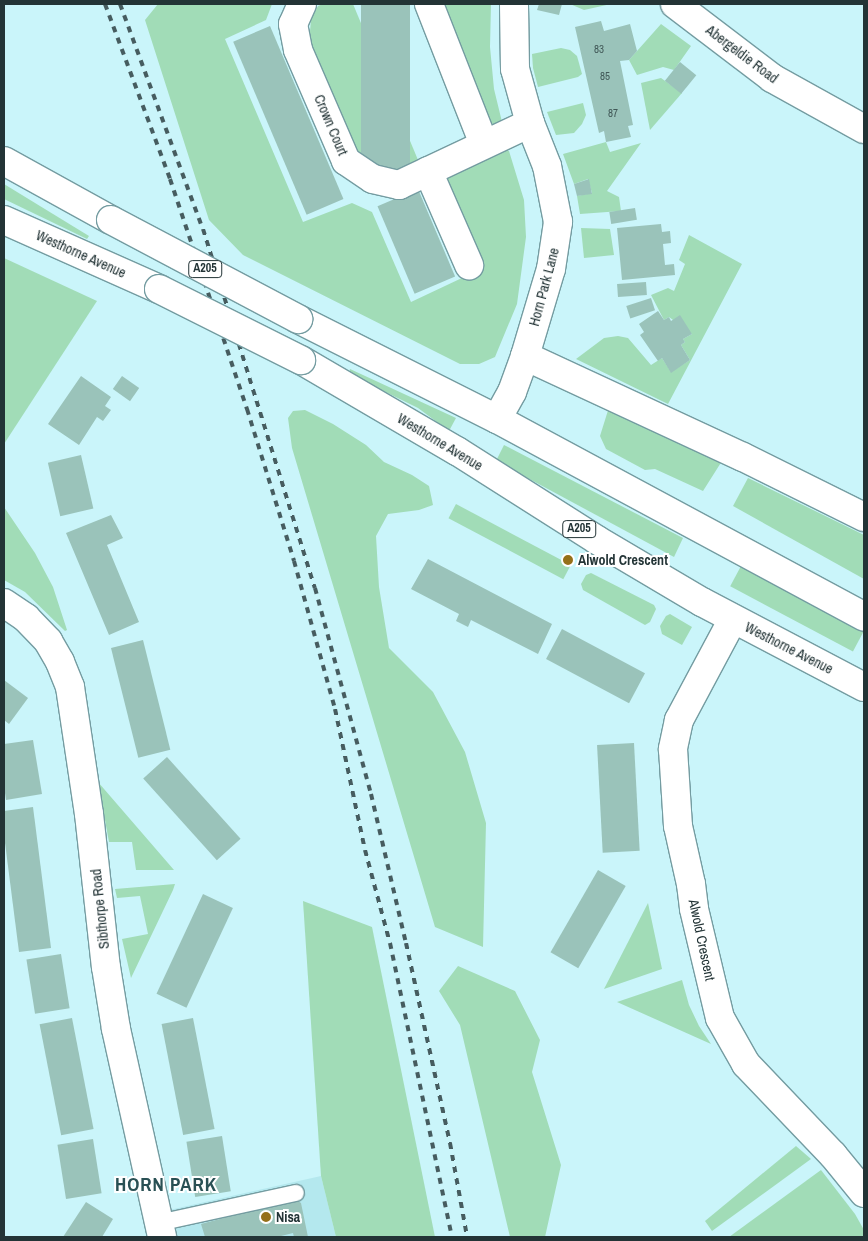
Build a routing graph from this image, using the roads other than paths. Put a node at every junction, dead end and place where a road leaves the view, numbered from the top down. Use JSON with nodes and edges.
{"nodes":[{"id":1,"x":302,"y":4,"type":"edge"},
{"id":2,"x":429,"y":4,"type":"edge"},
{"id":3,"x":514,"y":4,"type":"edge"},
{"id":4,"x":675,"y":4,"type":"edge"},
{"id":5,"x":530,"y":123,"type":"junction"},
{"id":6,"x":864,"y":129,"type":"edge"},
{"id":7,"x":484,"y":144,"type":"junction"},
{"id":8,"x":4,"y":161,"type":"edge"},
{"id":9,"x":428,"y":171,"type":"junction"},
{"id":10,"x":4,"y":220,"type":"edge"},
{"id":11,"x":469,"y":264,"type":"dead end"},
{"id":12,"x":525,"y":356,"type":"junction"},
{"id":13,"x":497,"y":420,"type":"junction"},
{"id":14,"x":864,"y":517,"type":"edge"},
{"id":15,"x":4,"y":603,"type":"edge"},
{"id":16,"x":864,"y":617,"type":"edge"},
{"id":17,"x":733,"y":619,"type":"junction"},
{"id":18,"x":864,"y":687,"type":"edge"},
{"id":19,"x":296,"y":1193,"type":"dead end"},
{"id":20,"x":864,"y":1193,"type":"edge"},
{"id":21,"x":160,"y":1230,"type":"edge"}],
"edges":[{"from":1,"to":9,"type":"main road","name":"Crown Court"},
{"from":2,"to":7,"type":"main road"},
{"from":3,"to":5,"type":"main road","name":"Horn Park Lane"},
{"from":4,"to":6,"type":"main road","name":"Abergeldie Road"},
{"from":5,"to":7,"type":"main road","name":"Crown Court"},
{"from":5,"to":12,"type":"main road","name":"Horn Park Lane"},
{"from":7,"to":9,"type":"main road","name":"Crown Court"},
{"from":8,"to":13,"type":"main road","number":"A205","bridge":true},
{"from":9,"to":11,"type":"main road"},
{"from":10,"to":17,"type":"main road","name":"Westhorne Avenue","number":"A205","bridge":true},
{"from":12,"to":13,"type":"main road","name":"Horn Park Lane"},
{"from":12,"to":14,"type":"main road"},
{"from":13,"to":16,"type":"main road","number":"A205"},
{"from":15,"to":21,"type":"main road","name":"Sibthorpe Road"},
{"from":17,"to":18,"type":"main road","name":"Westhorne Avenue","number":"A205"},
{"from":17,"to":20,"type":"main road","name":"Alwold Crescent"},
{"from":19,"to":21,"type":"lane"}]}
